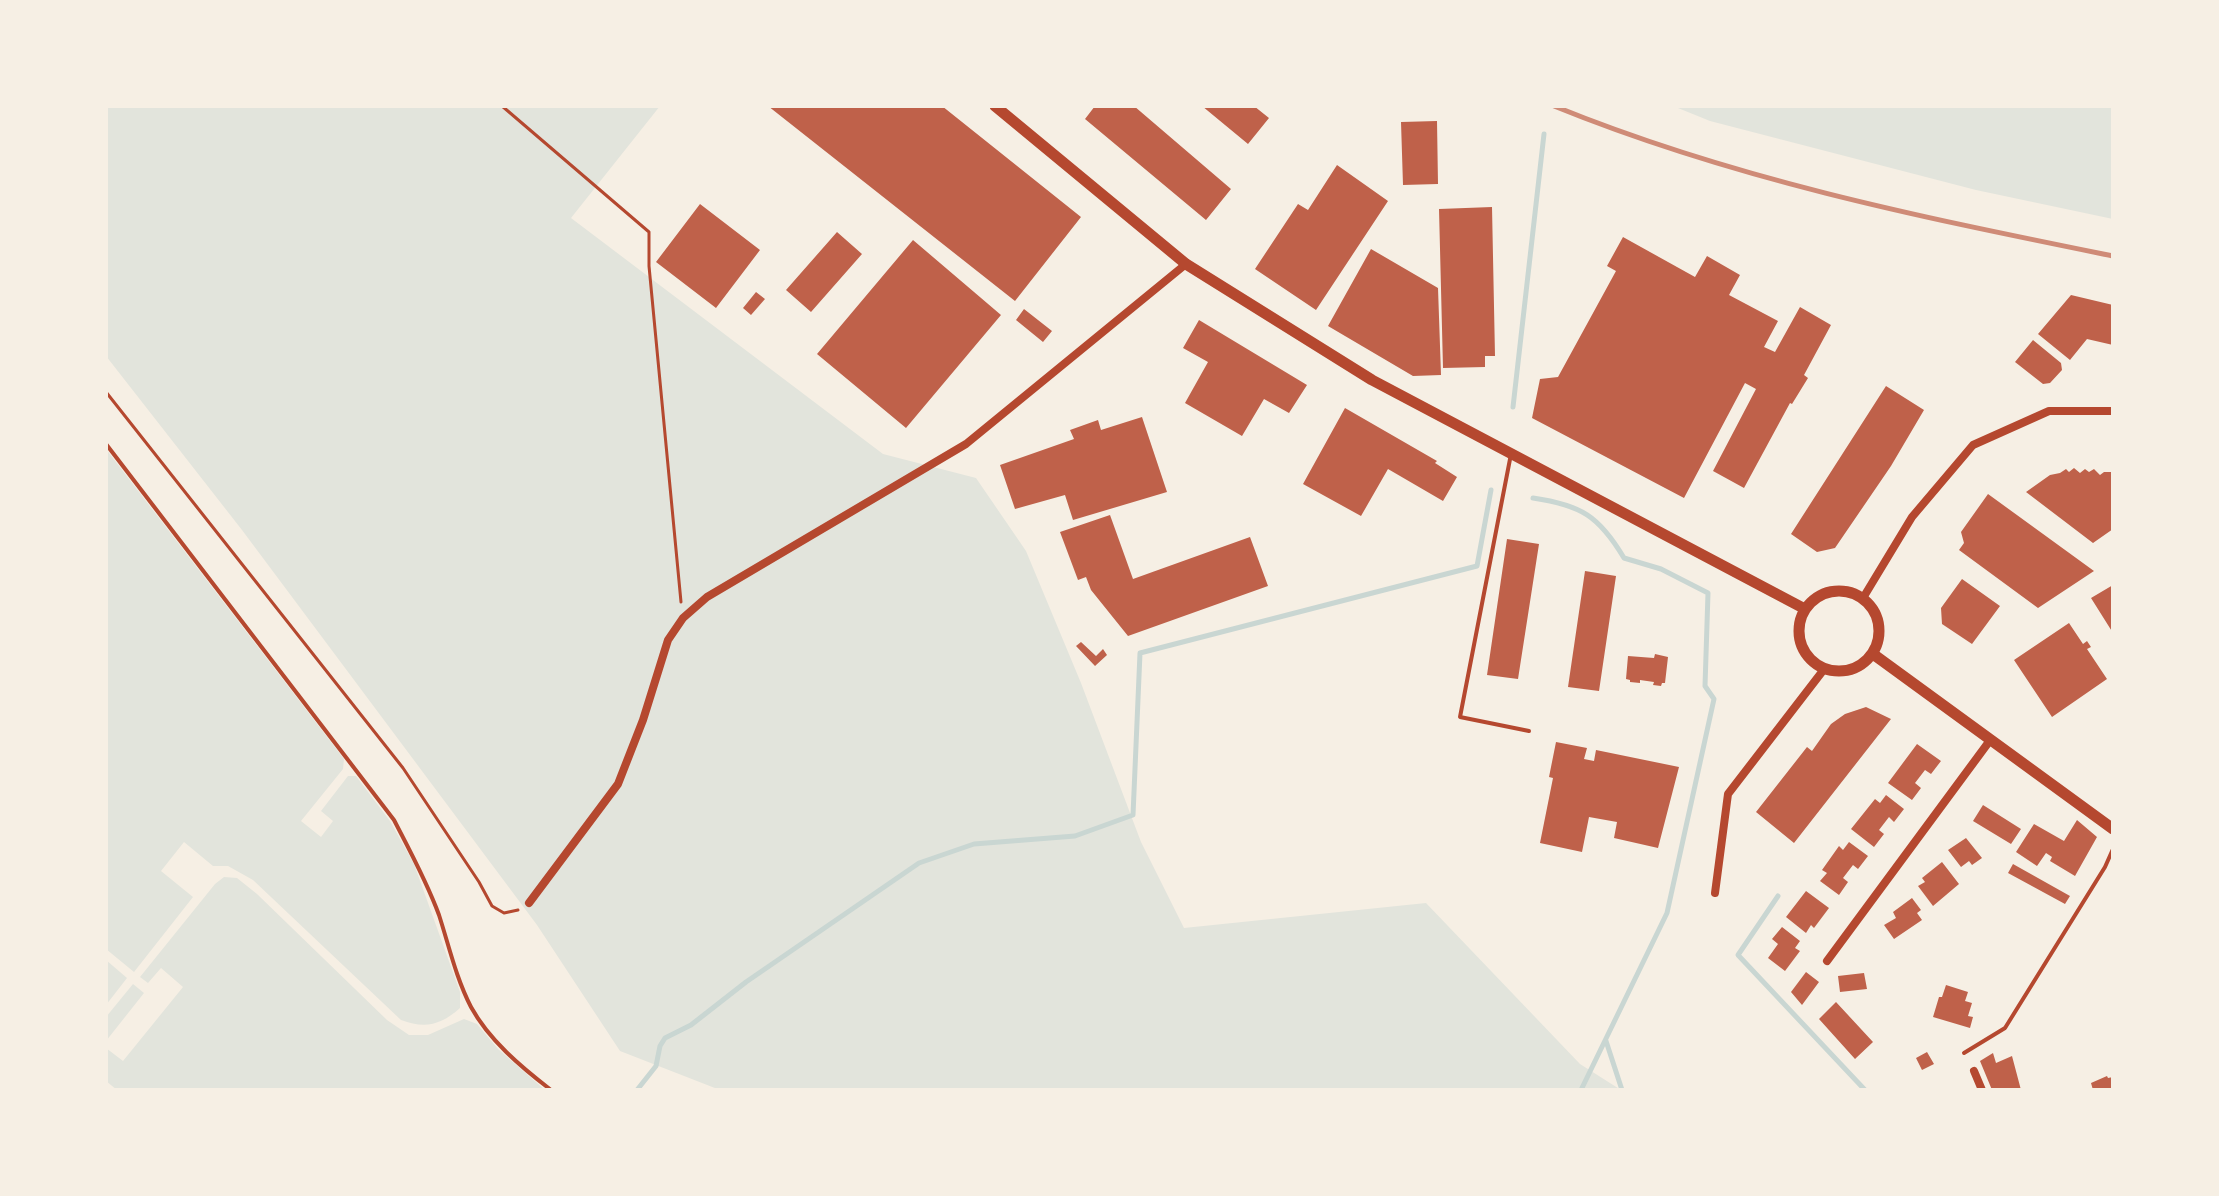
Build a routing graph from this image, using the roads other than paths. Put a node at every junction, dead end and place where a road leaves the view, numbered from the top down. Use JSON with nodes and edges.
{"nodes":[{"id":1,"x":995,"y":106,"type":"edge"},
{"id":2,"x":1186,"y":264,"type":"junction"},
{"id":3,"x":2113,"y":411,"type":"edge"},
{"id":4,"x":106,"y":444,"type":"edge"},
{"id":5,"x":1512,"y":452,"type":"junction"},
{"id":6,"x":1863,"y":598,"type":"junction"},
{"id":7,"x":1805,"y":609,"type":"junction"},
{"id":8,"x":1873,"y":654,"type":"junction"},
{"id":9,"x":1825,"y":668,"type":"junction"},
{"id":10,"x":1529,"y":731,"type":"dead end"},
{"id":11,"x":1991,"y":739,"type":"junction"},
{"id":12,"x":2113,"y":829,"type":"edge"},
{"id":13,"x":2113,"y":849,"type":"edge"},
{"id":14,"x":1715,"y":893,"type":"dead end"},
{"id":15,"x":529,"y":903,"type":"road end"},
{"id":16,"x":1827,"y":961,"type":"dead end"},
{"id":17,"x":1964,"y":1053,"type":"dead end"},
{"id":18,"x":1974,"y":1071,"type":"dead end"},
{"id":19,"x":551,"y":1090,"type":"edge"},
{"id":20,"x":1982,"y":1090,"type":"edge"}],
"edges":[{"from":1,"to":2,"type":"street"},
{"from":2,"to":5,"type":"street"},
{"from":2,"to":15,"type":"street"},
{"from":3,"to":6,"type":"street"},
{"from":4,"to":19,"type":"lane"},
{"from":5,"to":7,"type":"street"},
{"from":5,"to":10,"type":"lane"},
{"from":6,"to":7,"type":"street"},
{"from":6,"to":8,"type":"street"},
{"from":7,"to":9,"type":"street"},
{"from":8,"to":9,"type":"street"},
{"from":8,"to":11,"type":"street"},
{"from":9,"to":14,"type":"street"},
{"from":11,"to":12,"type":"street"},
{"from":11,"to":16,"type":"street"},
{"from":13,"to":17,"type":"lane"},
{"from":18,"to":20,"type":"street"}]}
